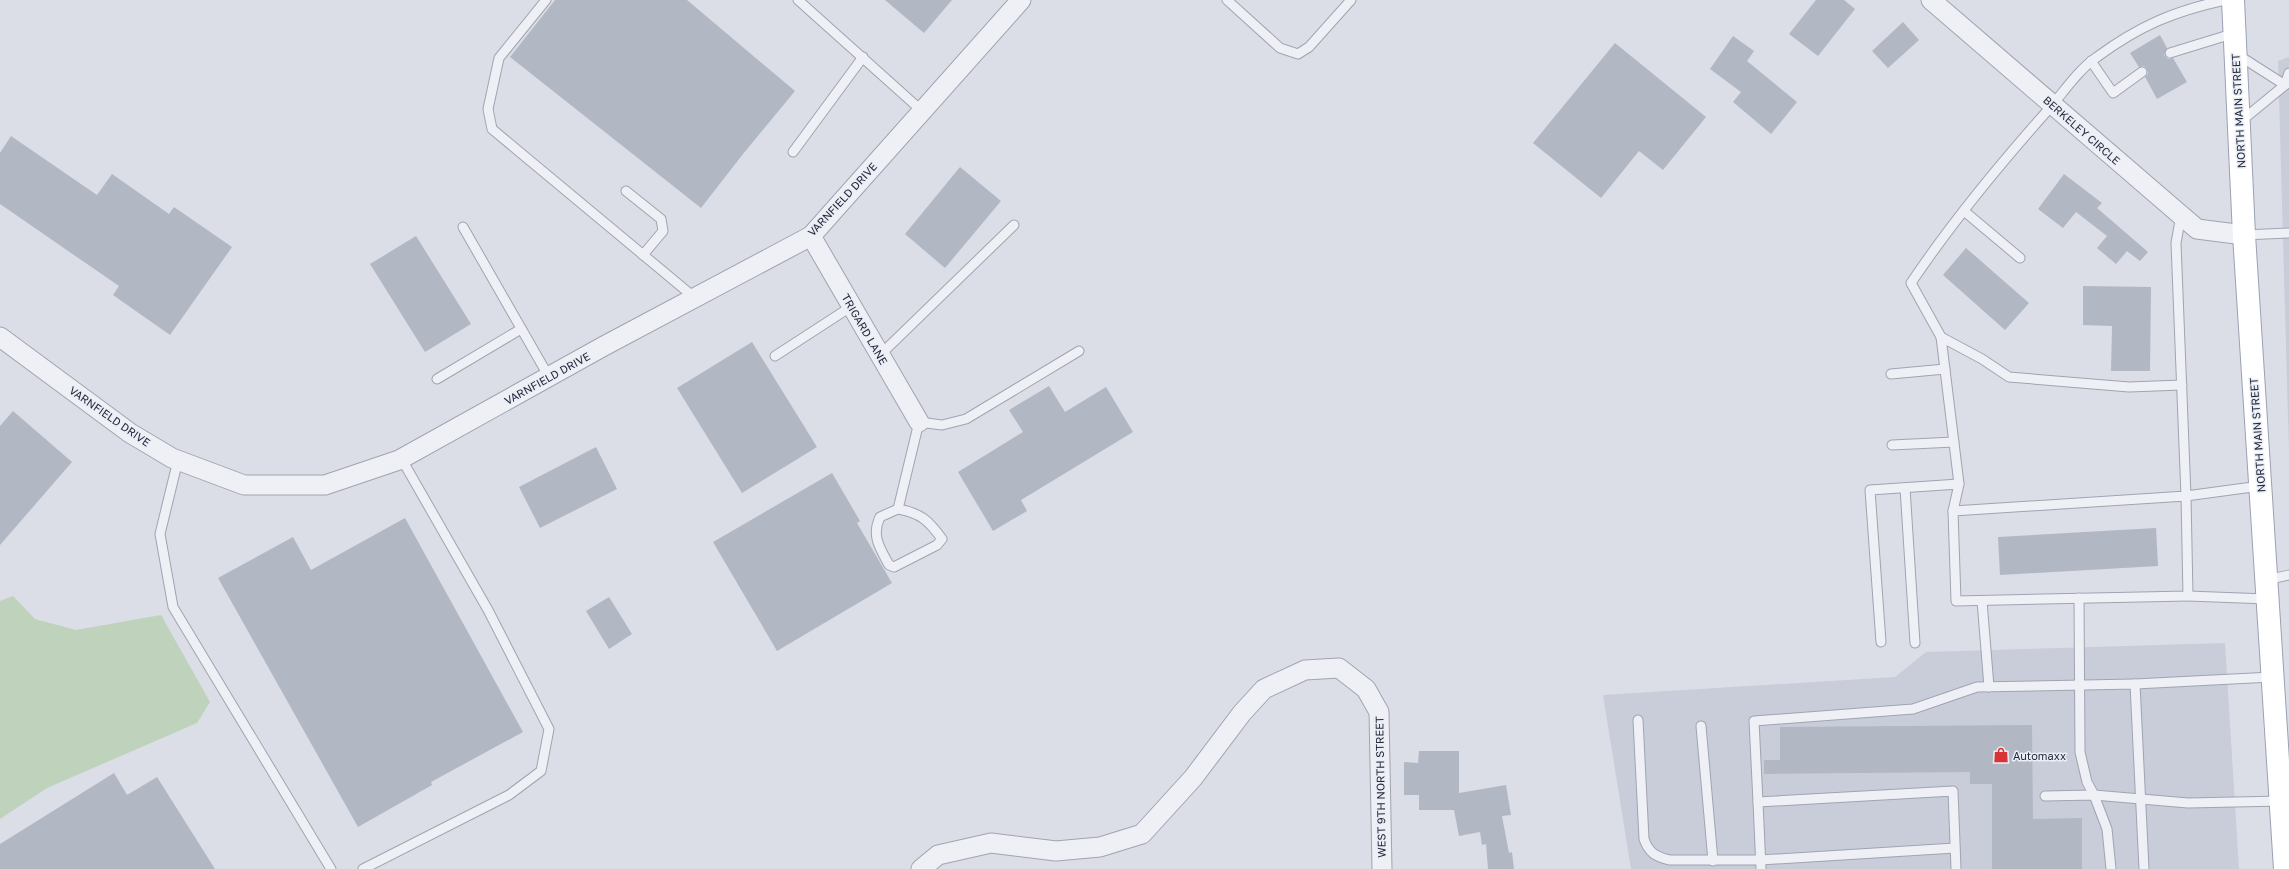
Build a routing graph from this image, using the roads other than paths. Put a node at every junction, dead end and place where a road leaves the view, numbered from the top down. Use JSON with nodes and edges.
{"nodes":[{"id":1,"x":546,"y":0,"type":"edge"},
{"id":2,"x":798,"y":0,"type":"edge"},
{"id":3,"x":1021,"y":0,"type":"edge"},
{"id":4,"x":1226,"y":0,"type":"edge"},
{"id":5,"x":1351,"y":0,"type":"edge"},
{"id":6,"x":1931,"y":0,"type":"edge"},
{"id":7,"x":2225,"y":0,"type":"edge"},
{"id":8,"x":2233,"y":0,"type":"edge"},
{"id":9,"x":2235,"y":43,"type":"junction"},
{"id":10,"x":2170,"y":53,"type":"dead end"},
{"id":11,"x":863,"y":58,"type":"junction"},
{"id":12,"x":2091,"y":61,"type":"junction"},
{"id":13,"x":2142,"y":72,"type":"dead end"},
{"id":14,"x":2289,"y":73,"type":"edge"},
{"id":15,"x":2286,"y":85,"type":"junction"},
{"id":16,"x":2053,"y":105,"type":"junction"},
{"id":17,"x":922,"y":111,"type":"junction"},
{"id":18,"x":2239,"y":123,"type":"junction"},
{"id":19,"x":793,"y":152,"type":"dead end"},
{"id":20,"x":626,"y":191,"type":"dead end"},
{"id":21,"x":1964,"y":211,"type":"junction"},
{"id":22,"x":2181,"y":215,"type":"junction"},
{"id":23,"x":1014,"y":225,"type":"dead end"},
{"id":24,"x":463,"y":227,"type":"dead end"},
{"id":25,"x":2289,"y":232,"type":"edge"},
{"id":26,"x":2244,"y":235,"type":"junction"},
{"id":27,"x":812,"y":236,"type":"junction"},
{"id":28,"x":643,"y":255,"type":"junction"},
{"id":29,"x":2020,"y":258,"type":"dead end"},
{"id":30,"x":695,"y":298,"type":"junction"},
{"id":31,"x":852,"y":306,"type":"junction"},
{"id":32,"x":521,"y":329,"type":"junction"},
{"id":33,"x":0,"y":337,"type":"edge"},
{"id":34,"x":1941,"y":337,"type":"junction"},
{"id":35,"x":1079,"y":351,"type":"dead end"},
{"id":36,"x":880,"y":355,"type":"junction"},
{"id":37,"x":775,"y":356,"type":"dead end"},
{"id":38,"x":1945,"y":369,"type":"junction"},
{"id":39,"x":1891,"y":374,"type":"dead end"},
{"id":40,"x":548,"y":377,"type":"junction"},
{"id":41,"x":437,"y":379,"type":"dead end"},
{"id":42,"x":2182,"y":385,"type":"junction"},
{"id":43,"x":919,"y":422,"type":"junction"},
{"id":44,"x":1954,"y":442,"type":"junction"},
{"id":45,"x":1892,"y":445,"type":"dead end"},
{"id":46,"x":401,"y":458,"type":"junction"},
{"id":47,"x":178,"y":460,"type":"junction"},
{"id":48,"x":1959,"y":484,"type":"junction"},
{"id":49,"x":2260,"y":486,"type":"junction"},
{"id":50,"x":1904,"y":488,"type":"junction"},
{"id":51,"x":2186,"y":496,"type":"junction"},
{"id":52,"x":898,"y":509,"type":"junction"},
{"id":53,"x":1953,"y":511,"type":"junction"},
{"id":54,"x":2289,"y":575,"type":"edge"},
{"id":55,"x":2267,"y":590,"type":"junction"},
{"id":56,"x":2188,"y":596,"type":"junction"},
{"id":57,"x":2079,"y":598,"type":"junction"},
{"id":58,"x":1982,"y":601,"type":"junction"},
{"id":59,"x":1881,"y":642,"type":"dead end"},
{"id":60,"x":1914,"y":643,"type":"dead end"},
{"id":61,"x":2272,"y":677,"type":"junction"},
{"id":62,"x":2135,"y":684,"type":"junction"},
{"id":63,"x":2080,"y":685,"type":"junction"},
{"id":64,"x":1989,"y":687,"type":"junction"},
{"id":65,"x":1638,"y":720,"type":"dead end"},
{"id":66,"x":1701,"y":726,"type":"dead end"},
{"id":67,"x":2094,"y":795,"type":"junction"},
{"id":68,"x":2045,"y":796,"type":"dead end"},
{"id":69,"x":2142,"y":798,"type":"junction"},
{"id":70,"x":2285,"y":800,"type":"edge"},
{"id":71,"x":1758,"y":802,"type":"junction"},
{"id":72,"x":1956,"y":848,"type":"junction"},
{"id":73,"x":1713,"y":861,"type":"junction"},
{"id":74,"x":1760,"y":864,"type":"edge"},
{"id":75,"x":331,"y":869,"type":"edge"},
{"id":76,"x":363,"y":869,"type":"edge"},
{"id":77,"x":921,"y":869,"type":"edge"},
{"id":78,"x":1382,"y":869,"type":"edge"},
{"id":79,"x":1956,"y":869,"type":"edge"},
{"id":80,"x":2111,"y":869,"type":"edge"},
{"id":81,"x":2144,"y":869,"type":"edge"},
{"id":82,"x":2285,"y":869,"type":"edge"}],
"edges":[{"from":1,"to":28,"type":"lane"},
{"from":2,"to":11,"type":"lane"},
{"from":3,"to":17,"type":"street","name":"VARNFIELD DRIVE"},
{"from":4,"to":5,"type":"lane"},
{"from":6,"to":16,"type":"street","name":"BERKELEY CIRCLE"},
{"from":7,"to":12,"type":"lane"},
{"from":8,"to":9,"type":"main road","name":"NORTH MAIN STREET"},
{"from":9,"to":10,"type":"lane"},
{"from":9,"to":15,"type":"lane"},
{"from":9,"to":18,"type":"main road","name":"NORTH MAIN STREET"},
{"from":11,"to":17,"type":"lane"},
{"from":11,"to":19,"type":"lane"},
{"from":12,"to":13,"type":"lane"},
{"from":12,"to":16,"type":"lane"},
{"from":14,"to":15,"type":"lane"},
{"from":15,"to":18,"type":"lane"},
{"from":16,"to":21,"type":"lane"},
{"from":16,"to":22,"type":"street","name":"BERKELEY CIRCLE"},
{"from":17,"to":27,"type":"street","name":"VARNFIELD DRIVE"},
{"from":18,"to":26,"type":"main road","name":"NORTH MAIN STREET"},
{"from":20,"to":28,"type":"lane"},
{"from":21,"to":29,"type":"lane"},
{"from":21,"to":34,"type":"lane"},
{"from":22,"to":26,"type":"street","name":"BERKELEY CIRCLE"},
{"from":22,"to":42,"type":"lane"},
{"from":23,"to":36,"type":"lane"},
{"from":24,"to":32,"type":"lane"},
{"from":25,"to":26,"type":"lane"},
{"from":26,"to":49,"type":"main road","name":"NORTH MAIN STREET"},
{"from":27,"to":30,"type":"street","name":"VARNFIELD DRIVE"},
{"from":27,"to":31,"type":"street","name":"TRIGARD LANE"},
{"from":28,"to":30,"type":"lane"},
{"from":30,"to":40,"type":"street","name":"VARNFIELD DRIVE"},
{"from":31,"to":36,"type":"street","name":"TRIGARD LANE"},
{"from":31,"to":37,"type":"lane"},
{"from":32,"to":40,"type":"lane"},
{"from":32,"to":41,"type":"lane"},
{"from":33,"to":47,"type":"street","name":"VARNFIELD DRIVE"},
{"from":34,"to":38,"type":"lane"},
{"from":34,"to":42,"type":"lane"},
{"from":35,"to":43,"type":"lane"},
{"from":36,"to":43,"type":"street","name":"TRIGARD LANE"},
{"from":38,"to":39,"type":"lane"},
{"from":38,"to":44,"type":"lane"},
{"from":40,"to":46,"type":"street","name":"VARNFIELD DRIVE"},
{"from":42,"to":51,"type":"lane"},
{"from":43,"to":52,"type":"lane"},
{"from":44,"to":45,"type":"lane"},
{"from":44,"to":48,"type":"lane"},
{"from":46,"to":47,"type":"street","name":"VARNFIELD DRIVE"},
{"from":46,"to":76,"type":"lane"},
{"from":47,"to":75,"type":"lane"},
{"from":48,"to":50,"type":"lane"},
{"from":48,"to":53,"type":"lane"},
{"from":49,"to":51,"type":"lane"},
{"from":49,"to":55,"type":"main road","name":"NORTH MAIN STREET"},
{"from":50,"to":59,"type":"lane"},
{"from":50,"to":60,"type":"lane"},
{"from":51,"to":53,"type":"lane"},
{"from":51,"to":56,"type":"lane"},
{"from":52,"to":52,"type":"lane"},
{"from":53,"to":58,"type":"lane"},
{"from":54,"to":55,"type":"lane"},
{"from":55,"to":56,"type":"lane"},
{"from":55,"to":61,"type":"main road","name":"NORTH MAIN STREET"},
{"from":56,"to":57,"type":"lane"},
{"from":57,"to":58,"type":"lane"},
{"from":57,"to":63,"type":"lane"},
{"from":58,"to":64,"type":"lane"},
{"from":61,"to":62,"type":"lane"},
{"from":61,"to":70,"type":"main road","name":"NORTH MAIN STREET"},
{"from":62,"to":63,"type":"lane"},
{"from":62,"to":69,"type":"lane"},
{"from":63,"to":64,"type":"lane"},
{"from":63,"to":67,"type":"lane"},
{"from":64,"to":71,"type":"lane"},
{"from":65,"to":73,"type":"lane"},
{"from":66,"to":73,"type":"lane"},
{"from":67,"to":68,"type":"lane"},
{"from":67,"to":69,"type":"lane"},
{"from":67,"to":80,"type":"lane"},
{"from":69,"to":70,"type":"lane"},
{"from":69,"to":81,"type":"lane"},
{"from":70,"to":82,"type":"main road","name":"NORTH MAIN STREET"},
{"from":71,"to":72,"type":"lane"},
{"from":71,"to":74,"type":"lane"},
{"from":72,"to":74,"type":"lane"},
{"from":72,"to":79,"type":"lane"},
{"from":73,"to":74,"type":"lane"},
{"from":77,"to":78,"type":"street","name":"WEST 9TH NORTH STREET"}]}
